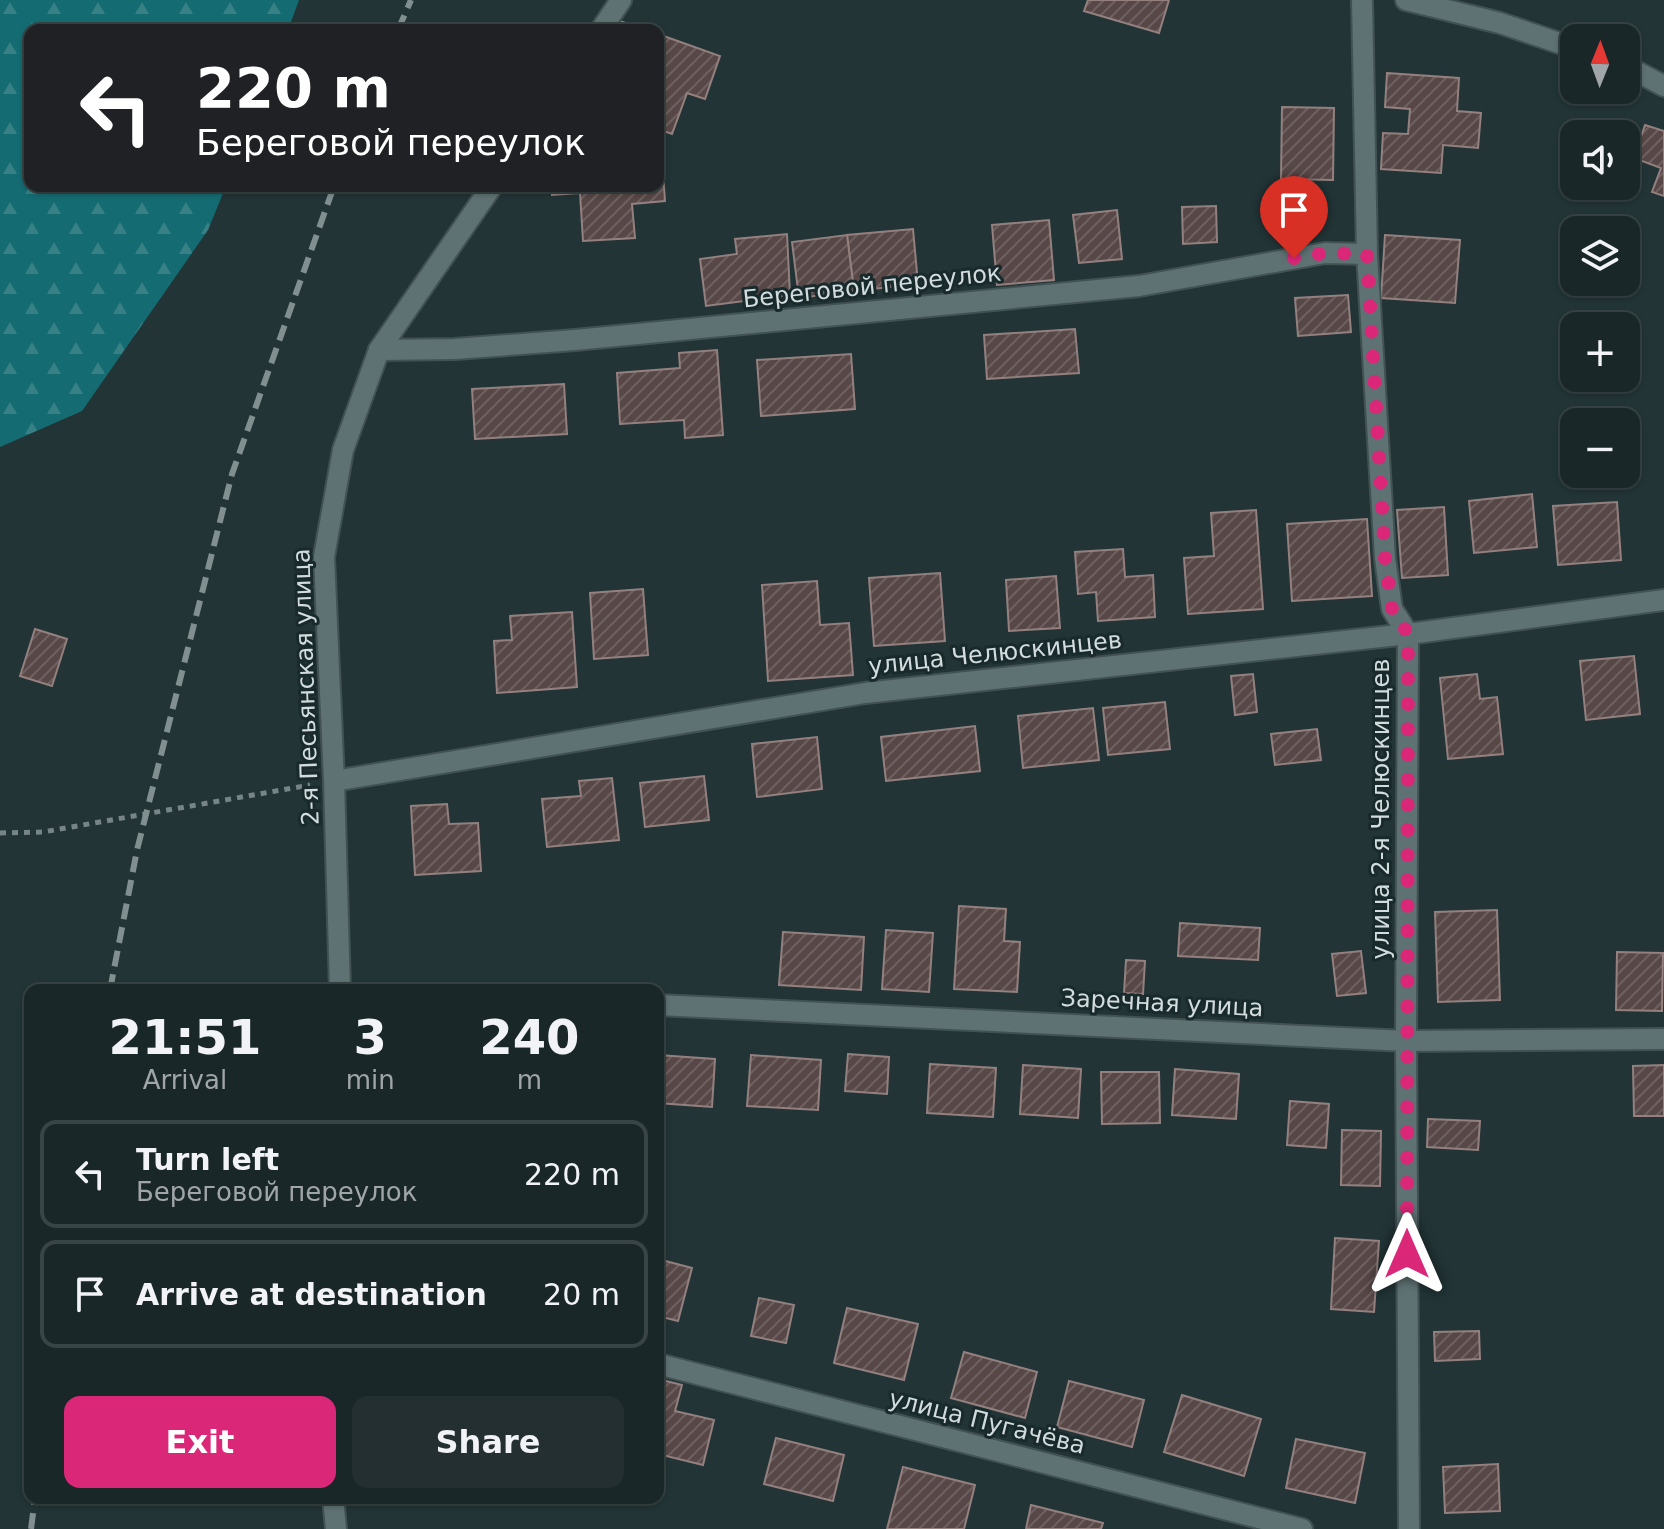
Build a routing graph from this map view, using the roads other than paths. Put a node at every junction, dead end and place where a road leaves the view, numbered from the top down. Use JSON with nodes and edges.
{"nodes":[{"id":1,"x":621,"y":0,"type":"edge"},
{"id":2,"x":1362,"y":0,"type":"edge"},
{"id":3,"x":1406,"y":0,"type":"edge"},
{"id":4,"x":605,"y":24,"type":"edge"},
{"id":5,"x":1560,"y":43,"type":"edge"},
{"id":6,"x":1640,"y":73,"type":"edge"},
{"id":7,"x":1664,"y":86,"type":"edge"},
{"id":8,"x":488,"y":192,"type":"edge"},
{"id":9,"x":1367,"y":254,"type":"junction"},
{"id":10,"x":379,"y":350,"type":"junction"},
{"id":11,"x":1664,"y":600,"type":"edge"},
{"id":12,"x":1408,"y":634,"type":"junction"},
{"id":13,"x":334,"y":781,"type":"junction"},
{"id":14,"x":340,"y":984,"type":"edge"},
{"id":15,"x":664,"y":1005,"type":"edge"},
{"id":16,"x":1664,"y":1039,"type":"edge"},
{"id":17,"x":1406,"y":1041,"type":"junction"},
{"id":18,"x":664,"y":1366,"type":"edge"},
{"id":19,"x":334,"y":1504,"type":"edge"},
{"id":20,"x":336,"y":1529,"type":"edge"},
{"id":21,"x":1302,"y":1529,"type":"edge"},
{"id":22,"x":1409,"y":1529,"type":"edge"}],
"edges":[{"from":1,"to":4,"type":"street"},
{"from":2,"to":9,"type":"street","name":"улица 2-я Челюскинцев"},
{"from":3,"to":5,"type":"street"},
{"from":6,"to":7,"type":"street"},
{"from":8,"to":10,"type":"street","name":"2-я Песьянская улица"},
{"from":9,"to":10,"type":"street","name":"Береговой переулок"},
{"from":9,"to":12,"type":"street","name":"улица 2-я Челюскинцев"},
{"from":10,"to":13,"type":"street","name":"2-я Песьянская улица"},
{"from":11,"to":12,"type":"street","name":"улица Челюскинцев"},
{"from":12,"to":13,"type":"street","name":"улица Челюскинцев"},
{"from":12,"to":17,"type":"street","name":"улица 2-я Челюскинцев"},
{"from":13,"to":14,"type":"street","name":"2-я Песьянская улица"},
{"from":15,"to":17,"type":"street","name":"Заречная улица"},
{"from":16,"to":17,"type":"street","name":"Заречная улица"},
{"from":17,"to":22,"type":"street","name":"улица 2-я Челюскинцев"},
{"from":18,"to":21,"type":"street","name":"улица Пугачёва"},
{"from":19,"to":20,"type":"street"}]}
